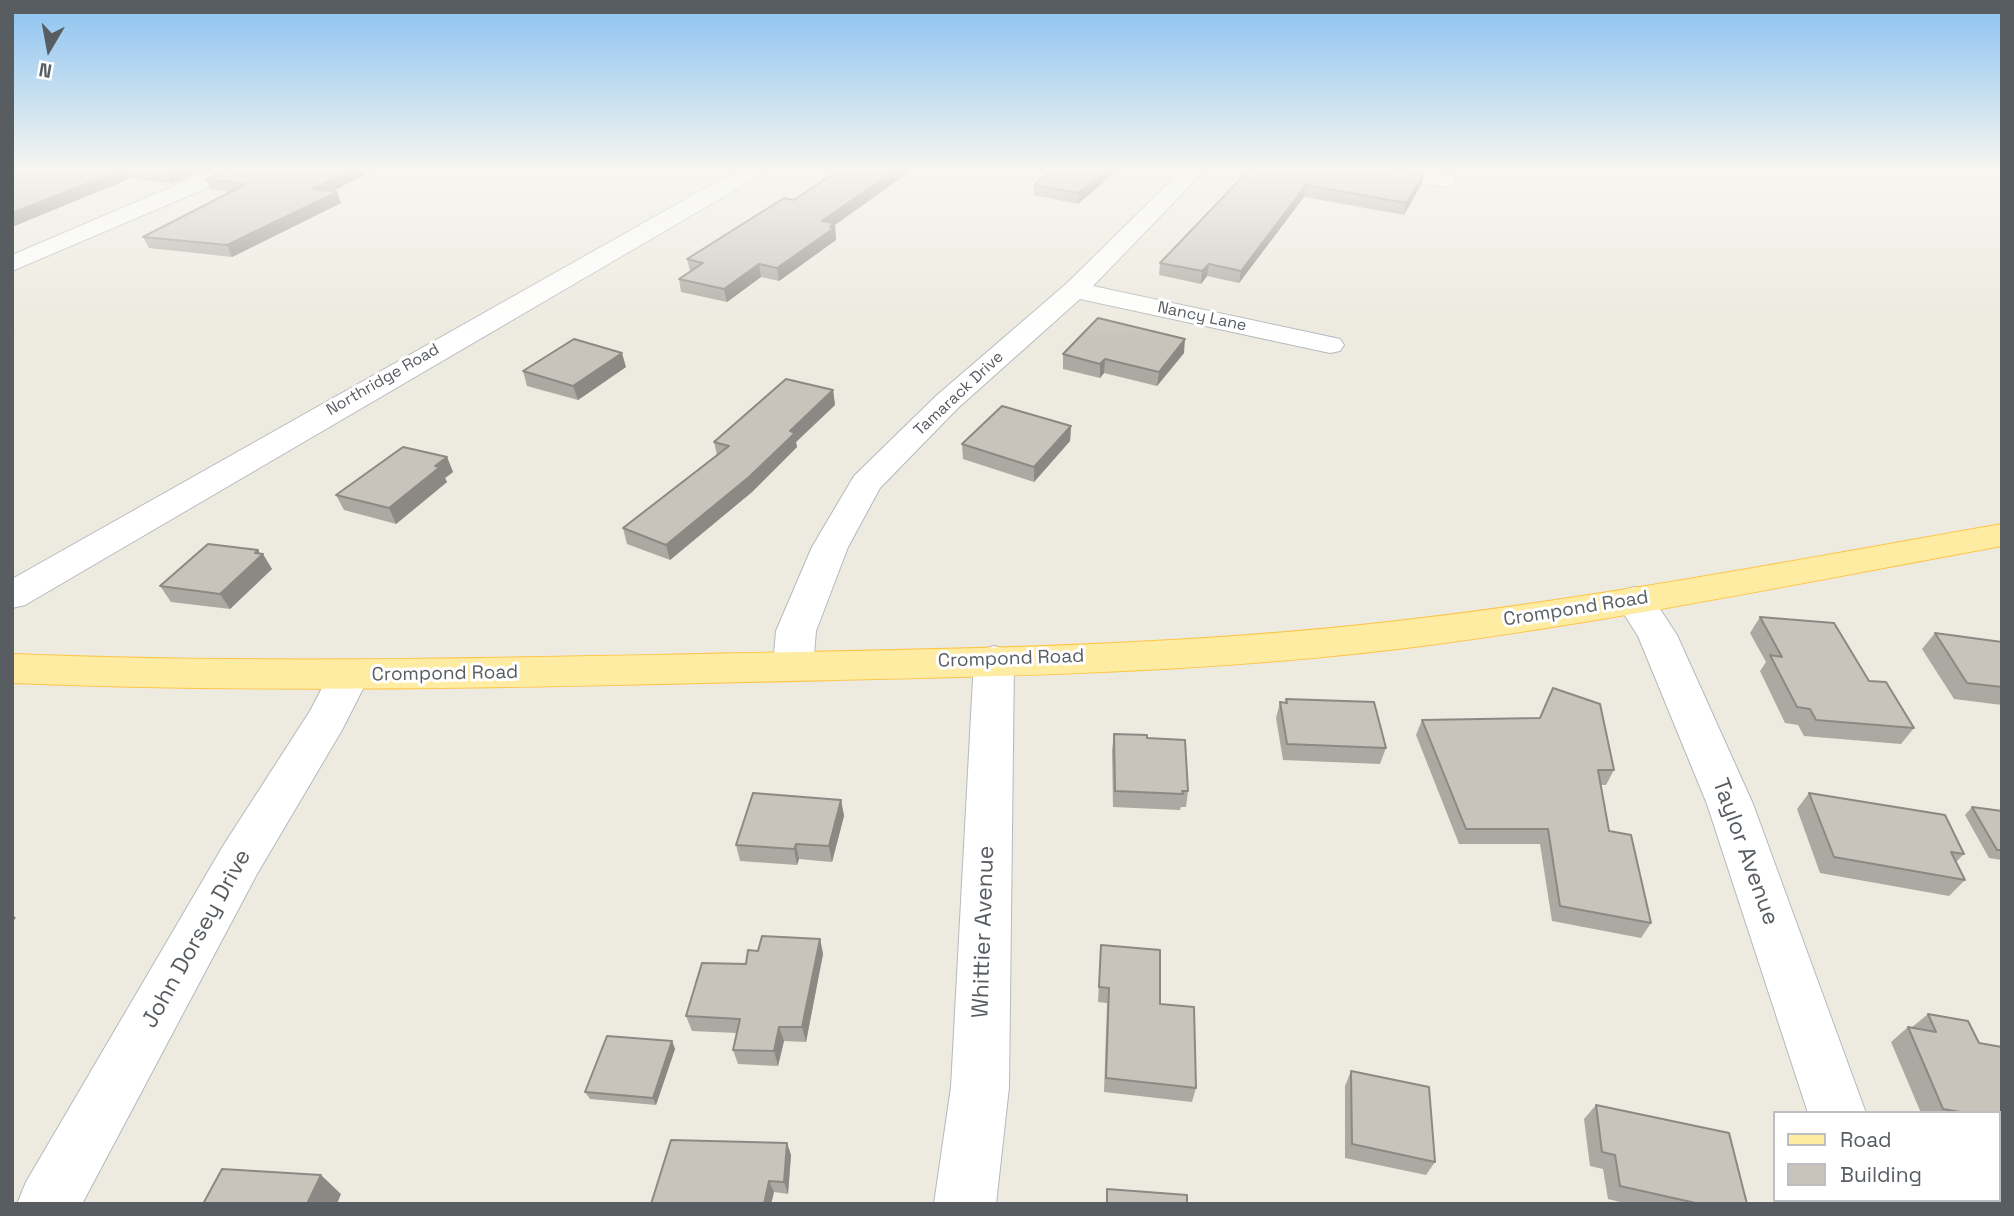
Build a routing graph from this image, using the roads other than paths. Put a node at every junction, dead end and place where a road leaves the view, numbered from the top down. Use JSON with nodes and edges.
{"nodes":[{"id":1,"x":103,"y":225,"type":"edge"},
{"id":2,"x":657,"y":225,"type":"edge"},
{"id":3,"x":1139,"y":225,"type":"edge"},
{"id":4,"x":12,"y":264,"type":"edge"},
{"id":5,"x":1074,"y":290,"type":"junction"},
{"id":6,"x":1330,"y":345,"type":"dead end"},
{"id":7,"x":2002,"y":535,"type":"edge"},
{"id":8,"x":12,"y":596,"type":"edge"},
{"id":9,"x":1634,"y":600,"type":"junction"},
{"id":10,"x":994,"y":660,"type":"junction"},
{"id":11,"x":793,"y":666,"type":"junction"},
{"id":12,"x":12,"y":668,"type":"edge"},
{"id":13,"x":349,"y":675,"type":"junction"},
{"id":14,"x":1836,"y":1111,"type":"edge"},
{"id":15,"x":48,"y":1204,"type":"edge"},
{"id":16,"x":965,"y":1204,"type":"edge"}],
"edges":[{"from":1,"to":4,"type":"street"},
{"from":2,"to":8,"type":"street","name":"Northridge Road"},
{"from":3,"to":5,"type":"street","name":"Tamarack Drive"},
{"from":5,"to":6,"type":"street","name":"Nancy Lane"},
{"from":5,"to":11,"type":"street","name":"Tamarack Drive"},
{"from":7,"to":9,"type":"main road","name":"Crompond Road"},
{"from":9,"to":10,"type":"main road","name":"Crompond Road"},
{"from":9,"to":14,"type":"street","name":"Taylor Avenue"},
{"from":10,"to":11,"type":"main road","name":"Crompond Road"},
{"from":10,"to":16,"type":"street","name":"Whittier Avenue"},
{"from":11,"to":13,"type":"main road","name":"Crompond Road"},
{"from":12,"to":13,"type":"main road","name":"Crompond Road"},
{"from":13,"to":15,"type":"street","name":"John Dorsey Drive"}]}
